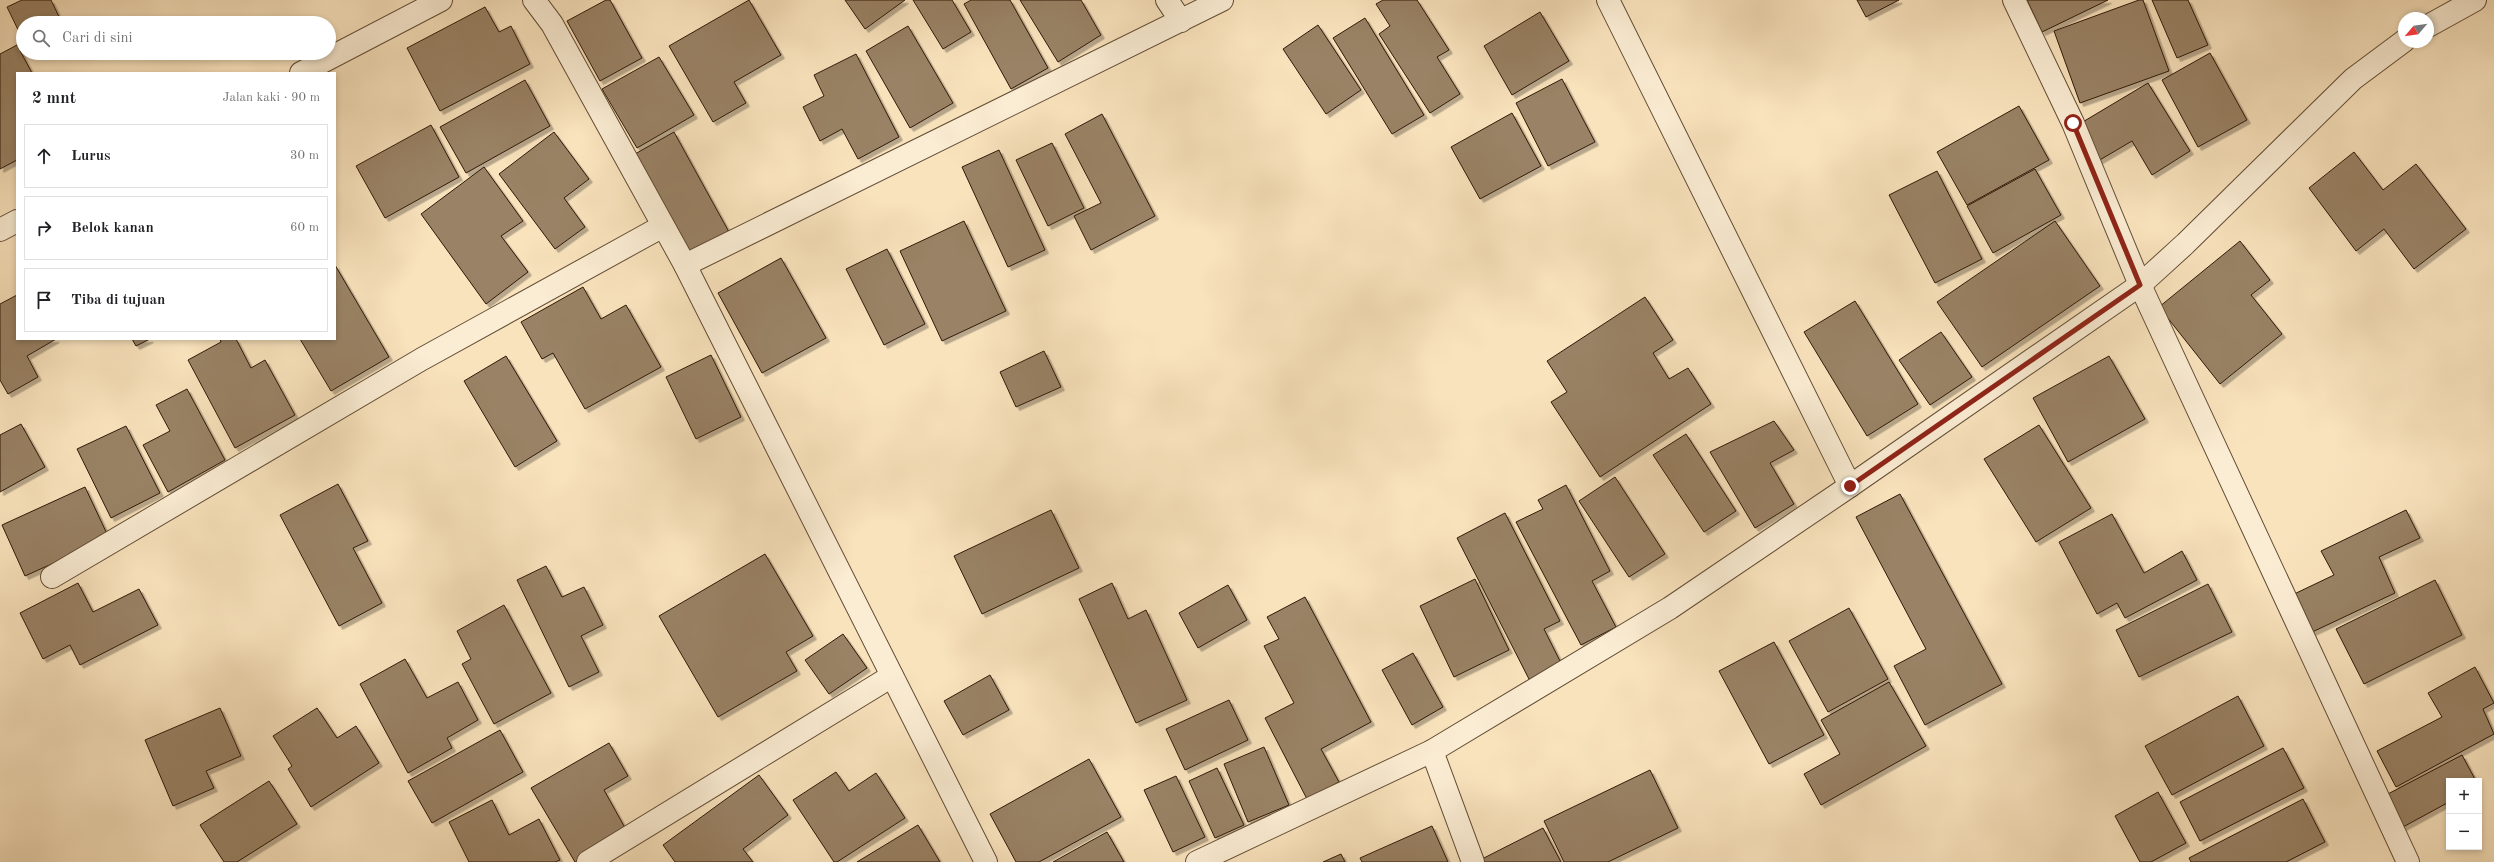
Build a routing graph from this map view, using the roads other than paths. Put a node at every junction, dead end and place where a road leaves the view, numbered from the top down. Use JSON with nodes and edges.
{"nodes":[{"id":1,"x":441,"y":0,"type":"edge"},
{"id":2,"x":534,"y":0,"type":"edge"},
{"id":3,"x":1168,"y":0,"type":"edge"},
{"id":4,"x":1222,"y":0,"type":"edge"},
{"id":5,"x":1608,"y":0,"type":"edge"},
{"id":6,"x":2014,"y":0,"type":"edge"},
{"id":7,"x":2475,"y":0,"type":"edge"},
{"id":8,"x":1181,"y":21,"type":"junction"},
{"id":9,"x":2434,"y":23,"type":"edge"},
{"id":10,"x":2398,"y":45,"type":"edge"},
{"id":11,"x":336,"y":55,"type":"edge"},
{"id":12,"x":326,"y":60,"type":"edge"},
{"id":13,"x":303,"y":72,"type":"edge"},
{"id":14,"x":16,"y":222,"type":"edge"},
{"id":15,"x":663,"y":226,"type":"junction"},
{"id":16,"x":0,"y":230,"type":"edge"},
{"id":17,"x":685,"y":266,"type":"junction"},
{"id":18,"x":2140,"y":285,"type":"junction"},
{"id":19,"x":1850,"y":486,"type":"junction"},
{"id":20,"x":52,"y":577,"type":"dead end"},
{"id":21,"x":892,"y":676,"type":"junction"},
{"id":22,"x":1432,"y":751,"type":"junction"},
{"id":23,"x":588,"y":862,"type":"edge"},
{"id":24,"x":986,"y":862,"type":"edge"},
{"id":25,"x":1197,"y":862,"type":"edge"},
{"id":26,"x":1473,"y":862,"type":"edge"},
{"id":27,"x":2408,"y":862,"type":"edge"}],
"edges":[{"from":1,"to":11,"type":"street"},
{"from":2,"to":15,"type":"street"},
{"from":3,"to":8,"type":"street"},
{"from":4,"to":8,"type":"street"},
{"from":5,"to":19,"type":"street"},
{"from":6,"to":18,"type":"street"},
{"from":7,"to":9,"type":"street"},
{"from":8,"to":17,"type":"street"},
{"from":10,"to":18,"type":"street"},
{"from":12,"to":13,"type":"street"},
{"from":14,"to":16,"type":"street"},
{"from":15,"to":17,"type":"street"},
{"from":15,"to":20,"type":"street"},
{"from":17,"to":21,"type":"street"},
{"from":18,"to":19,"type":"street"},
{"from":18,"to":27,"type":"street"},
{"from":19,"to":22,"type":"street"},
{"from":21,"to":23,"type":"street"},
{"from":21,"to":24,"type":"street"},
{"from":22,"to":25,"type":"street"},
{"from":22,"to":26,"type":"street"}]}
